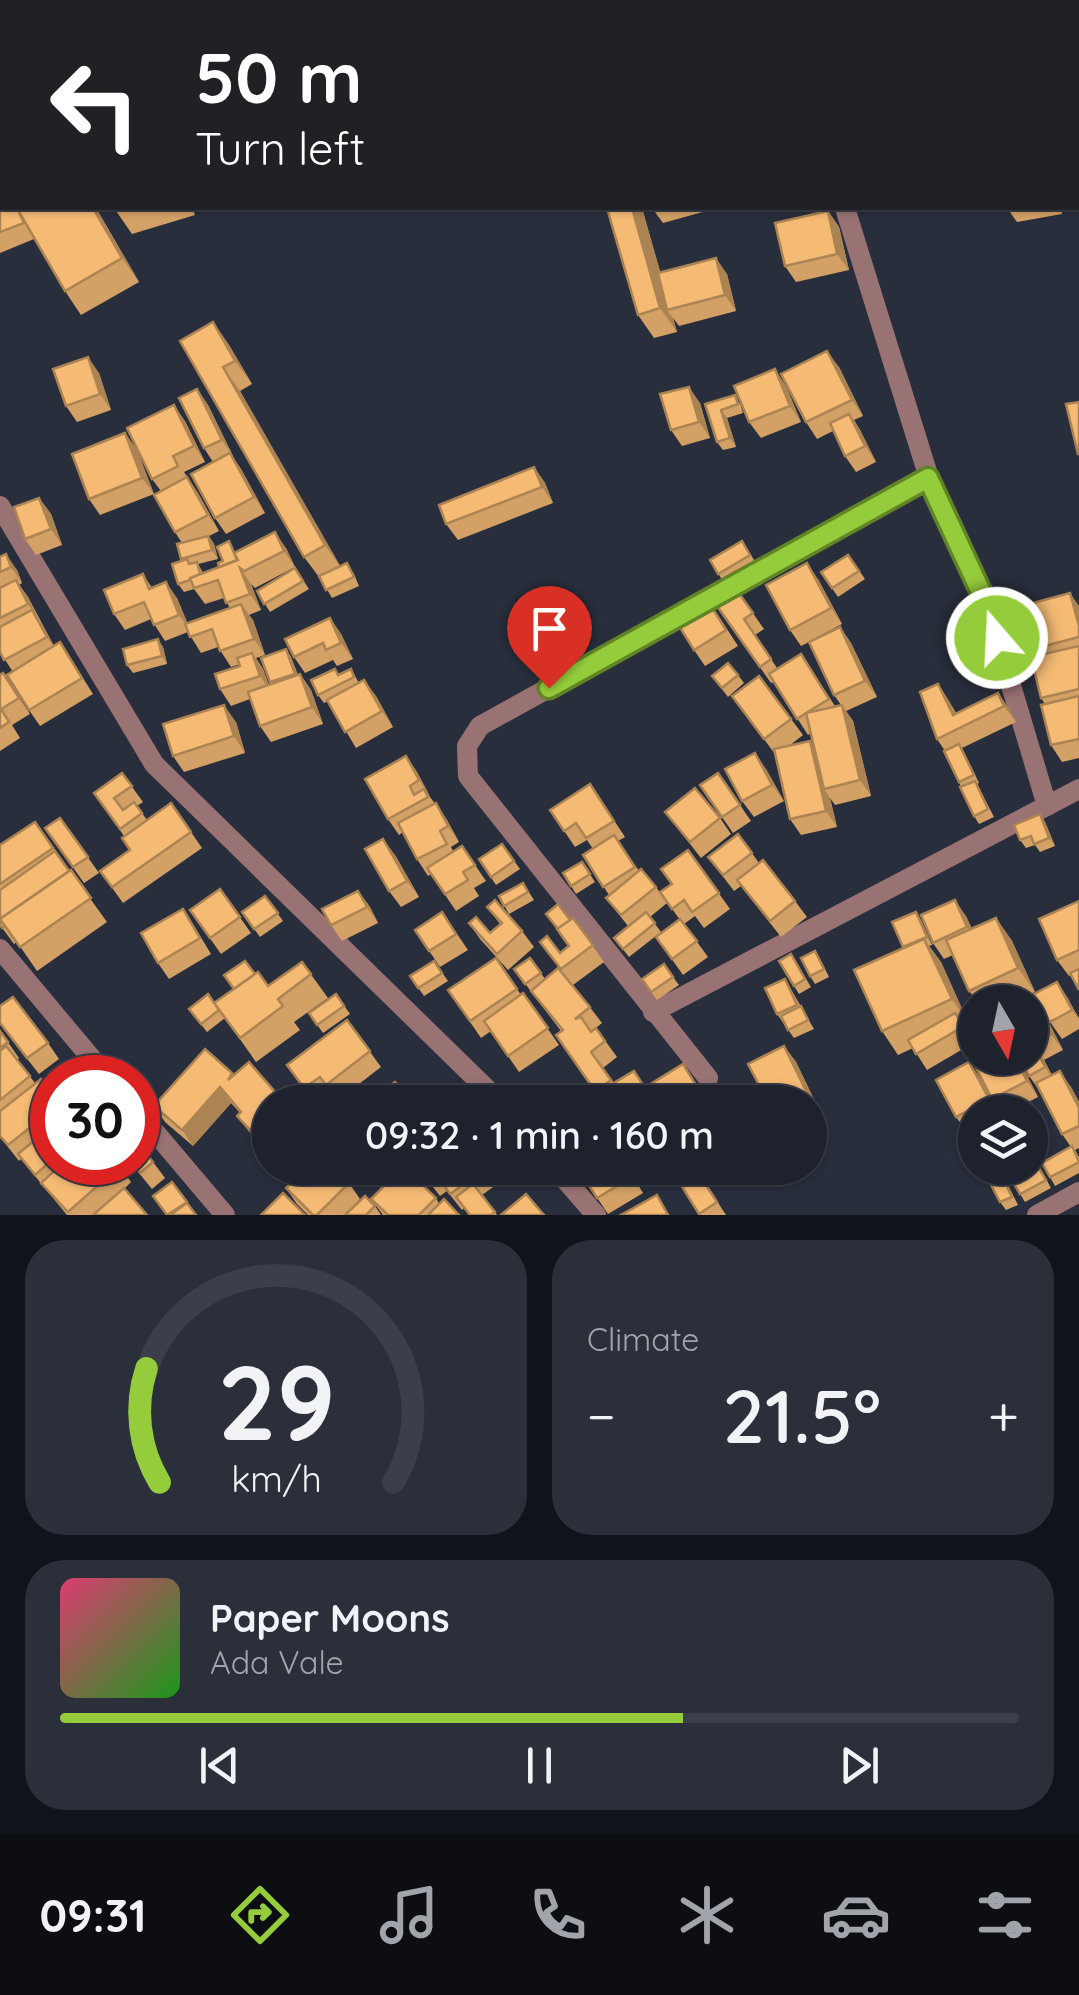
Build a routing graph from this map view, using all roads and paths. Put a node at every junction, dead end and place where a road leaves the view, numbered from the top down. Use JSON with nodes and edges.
{"nodes":[{"id":1,"x":845,"y":210,"type":"edge"},
{"id":2,"x":928,"y":478,"type":"junction"},
{"id":3,"x":0,"y":506,"type":"edge"},
{"id":4,"x":1079,"y":789,"type":"edge"},
{"id":5,"x":1046,"y":806,"type":"junction"},
{"id":6,"x":0,"y":949,"type":"edge"},
{"id":7,"x":653,"y":1012,"type":"junction"},
{"id":8,"x":89,"y":1055,"type":"edge"},
{"id":9,"x":708,"y":1078,"type":"dead end"},
{"id":10,"x":483,"y":1085,"type":"edge"},
{"id":11,"x":160,"y":1138,"type":"edge"},
{"id":12,"x":570,"y":1185,"type":"edge"},
{"id":13,"x":1079,"y":1192,"type":"edge"},
{"id":14,"x":226,"y":1215,"type":"edge"},
{"id":15,"x":596,"y":1215,"type":"edge"},
{"id":16,"x":1037,"y":1215,"type":"edge"}],
"edges":[{"from":1,"to":2,"type":"street"},
{"from":2,"to":5,"type":"street"},
{"from":2,"to":7,"type":"street"},
{"from":3,"to":10,"type":"street"},
{"from":4,"to":5,"type":"street"},
{"from":5,"to":7,"type":"street"},
{"from":6,"to":8,"type":"street"},
{"from":7,"to":9,"type":"street"},
{"from":11,"to":14,"type":"street"},
{"from":12,"to":15,"type":"street"},
{"from":13,"to":16,"type":"street"}]}
